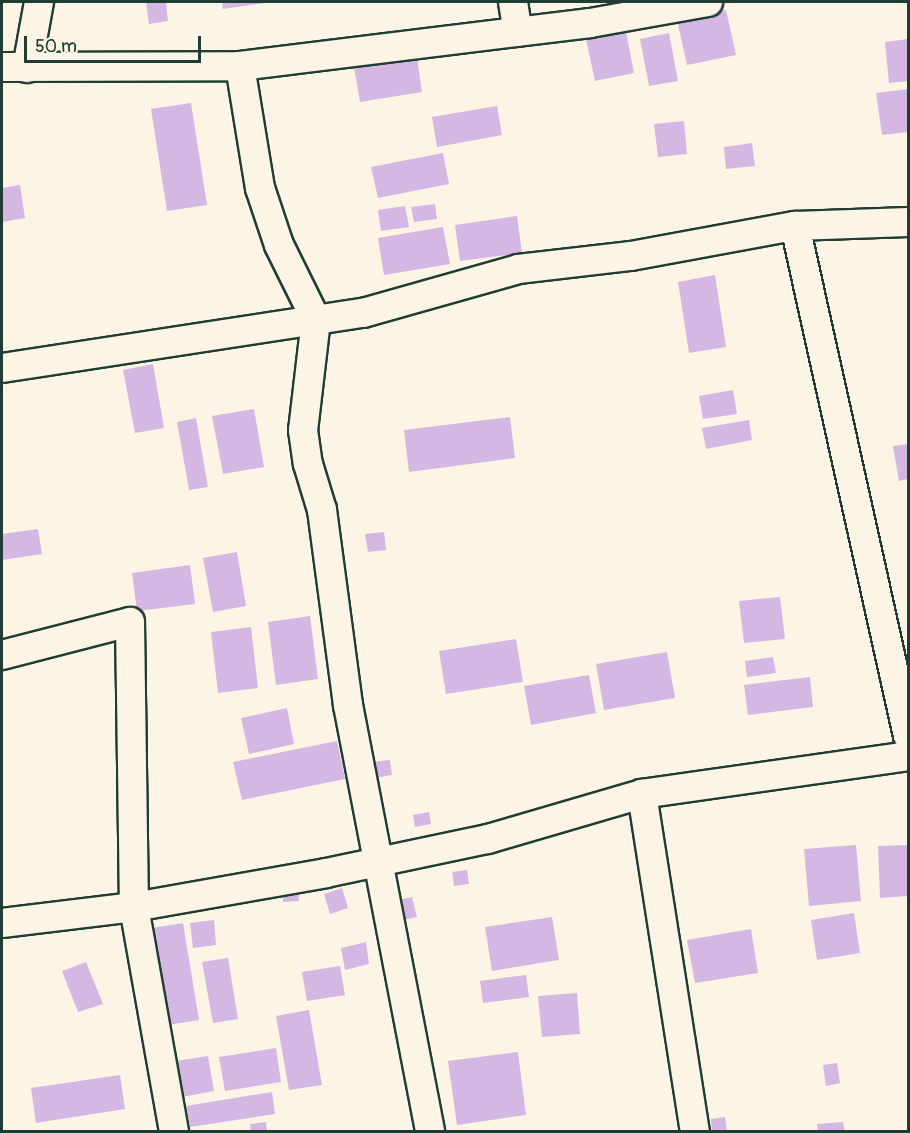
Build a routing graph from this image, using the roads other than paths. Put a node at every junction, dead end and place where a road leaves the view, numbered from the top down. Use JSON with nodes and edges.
{"nodes":[{"id":1,"x":39,"y":2,"type":"edge"},
{"id":2,"x":513,"y":2,"type":"edge"},
{"id":3,"x":708,"y":2,"type":"edge"},
{"id":4,"x":518,"y":32,"type":"junction"},
{"id":5,"x":240,"y":66,"type":"junction"},
{"id":6,"x":14,"y":68,"type":"edge"},
{"id":7,"x":909,"y":222,"type":"edge"},
{"id":8,"x":795,"y":226,"type":"junction"},
{"id":9,"x":316,"y":320,"type":"junction"},
{"id":10,"x":2,"y":368,"type":"edge"},
{"id":11,"x":2,"y":655,"type":"edge"},
{"id":12,"x":909,"y":736,"type":"edge"},
{"id":13,"x":909,"y":756,"type":"edge"},
{"id":14,"x":642,"y":794,"type":"junction"},
{"id":15,"x":377,"y":863,"type":"junction"},
{"id":16,"x":134,"y":907,"type":"junction"},
{"id":17,"x":2,"y":923,"type":"edge"},
{"id":18,"x":174,"y":1131,"type":"edge"},
{"id":19,"x":430,"y":1131,"type":"edge"},
{"id":20,"x":695,"y":1131,"type":"edge"}],
"edges":[{"from":1,"to":6,"type":"street"},
{"from":2,"to":4,"type":"street"},
{"from":3,"to":4,"type":"street"},
{"from":4,"to":5,"type":"street"},
{"from":5,"to":6,"type":"street"},
{"from":5,"to":9,"type":"street"},
{"from":7,"to":8,"type":"street"},
{"from":8,"to":9,"type":"street"},
{"from":8,"to":12,"type":"street"},
{"from":9,"to":10,"type":"street"},
{"from":9,"to":15,"type":"street"},
{"from":11,"to":16,"type":"street"},
{"from":13,"to":14,"type":"street"},
{"from":14,"to":15,"type":"street"},
{"from":14,"to":20,"type":"street"},
{"from":15,"to":16,"type":"street"},
{"from":15,"to":19,"type":"street"},
{"from":16,"to":17,"type":"street"},
{"from":16,"to":18,"type":"street"}]}
